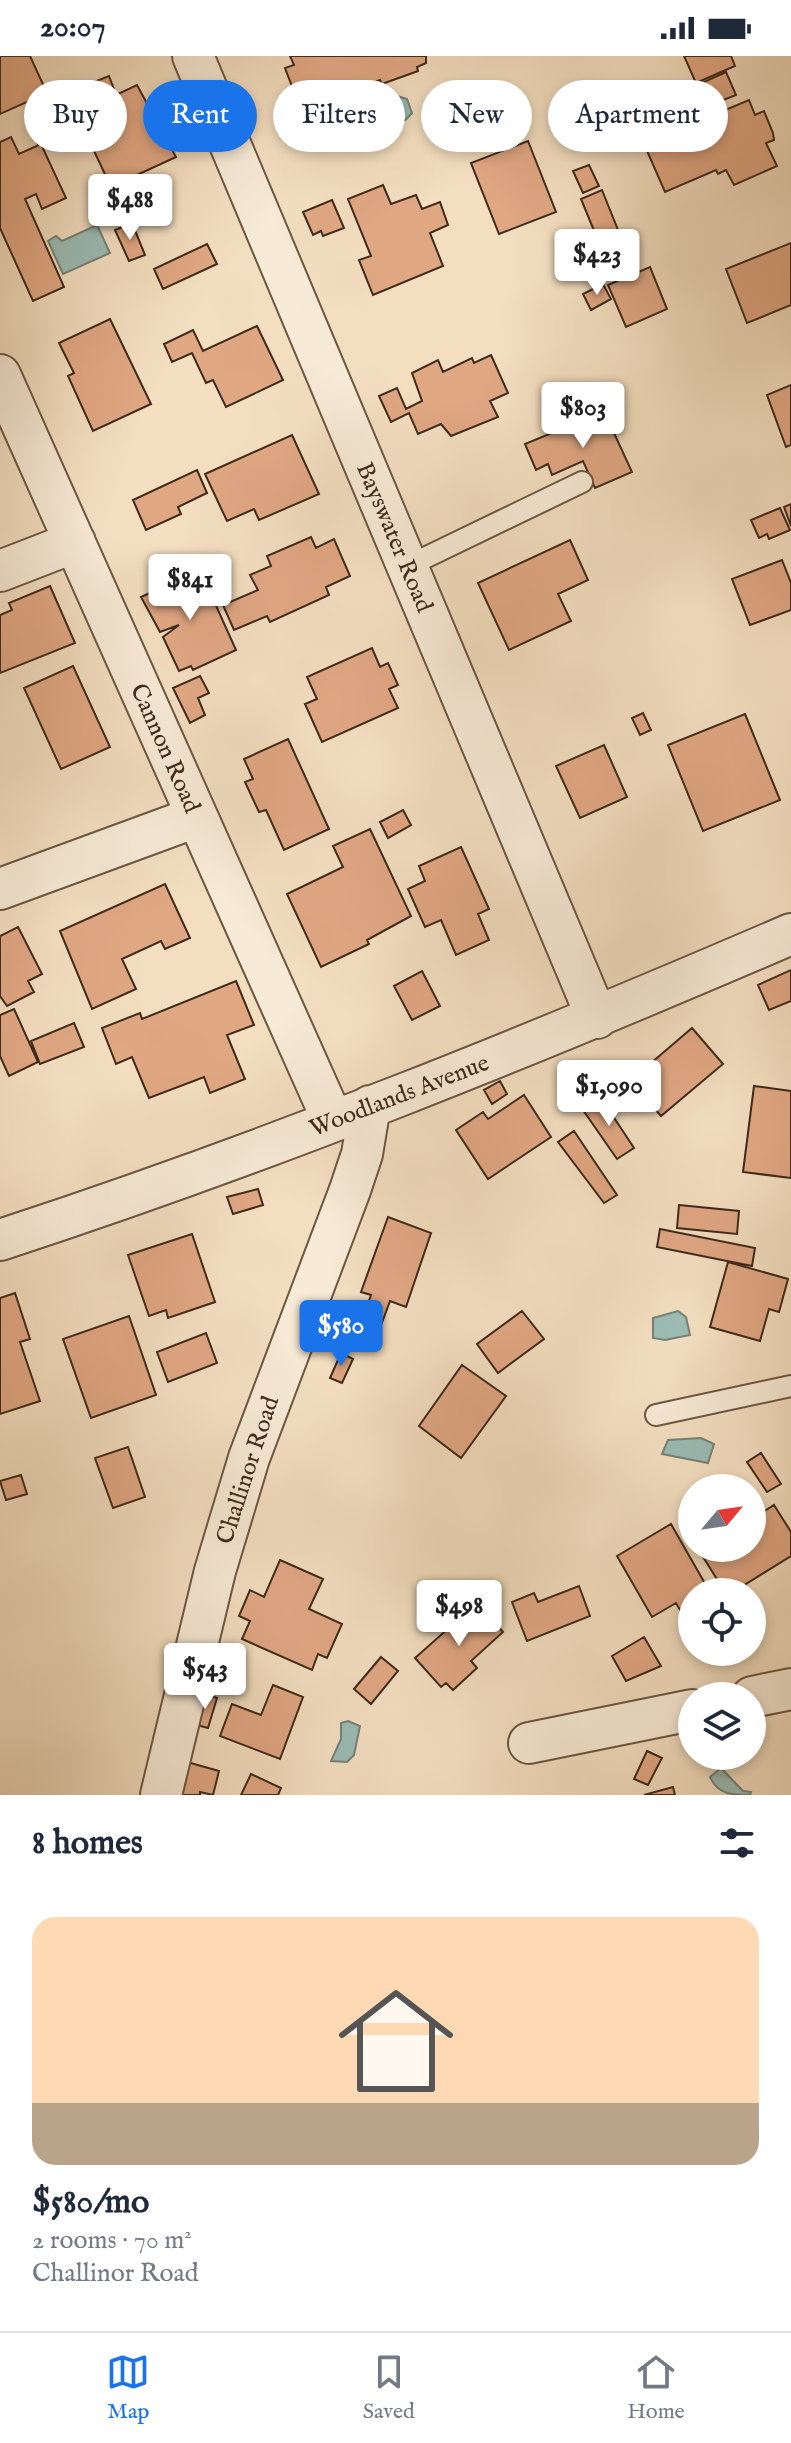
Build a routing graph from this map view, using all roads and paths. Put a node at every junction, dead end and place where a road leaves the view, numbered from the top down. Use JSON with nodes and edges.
{"nodes":[{"id":1,"x":193,"y":56,"type":"edge"},
{"id":2,"x":0,"y":375,"type":"edge"},
{"id":3,"x":582,"y":482,"type":"dead end"},
{"id":4,"x":75,"y":542,"type":"junction"},
{"id":5,"x":408,"y":566,"type":"junction"},
{"id":6,"x":0,"y":571,"type":"edge"},
{"id":7,"x":196,"y":817,"type":"junction"},
{"id":8,"x":0,"y":889,"type":"edge"},
{"id":9,"x":791,"y":934,"type":"edge"},
{"id":10,"x":597,"y":1018,"type":"junction"},
{"id":11,"x":370,"y":1106,"type":"junction"},
{"id":12,"x":333,"y":1121,"type":"junction"},
{"id":13,"x":0,"y":1240,"type":"edge"},
{"id":14,"x":791,"y":1386,"type":"edge"},
{"id":15,"x":656,"y":1415,"type":"dead end"},
{"id":16,"x":791,"y":1689,"type":"edge"},
{"id":17,"x":766,"y":1694,"type":"edge"},
{"id":18,"x":678,"y":1713,"type":"edge"},
{"id":19,"x":529,"y":1743,"type":"dead end"},
{"id":20,"x":161,"y":1795,"type":"edge"}],
"edges":[{"from":1,"to":5,"type":"street","name":"Bayswater Road"},
{"from":2,"to":4,"type":"street","name":"Cannon Road"},
{"from":3,"to":5,"type":"lane"},
{"from":4,"to":6,"type":"street"},
{"from":4,"to":7,"type":"street","name":"Cannon Road"},
{"from":5,"to":10,"type":"street","name":"Bayswater Road"},
{"from":7,"to":8,"type":"street"},
{"from":7,"to":12,"type":"street","name":"Cannon Road"},
{"from":9,"to":10,"type":"street","name":"Woodlands Avenue"},
{"from":10,"to":11,"type":"street","name":"Woodlands Avenue"},
{"from":11,"to":12,"type":"street","name":"Woodlands Avenue"},
{"from":11,"to":20,"type":"street","name":"Challinor Road"},
{"from":12,"to":13,"type":"street","name":"Woodlands Avenue"},
{"from":14,"to":15,"type":"lane"},
{"from":16,"to":17,"type":"street"},
{"from":18,"to":19,"type":"street"}]}
